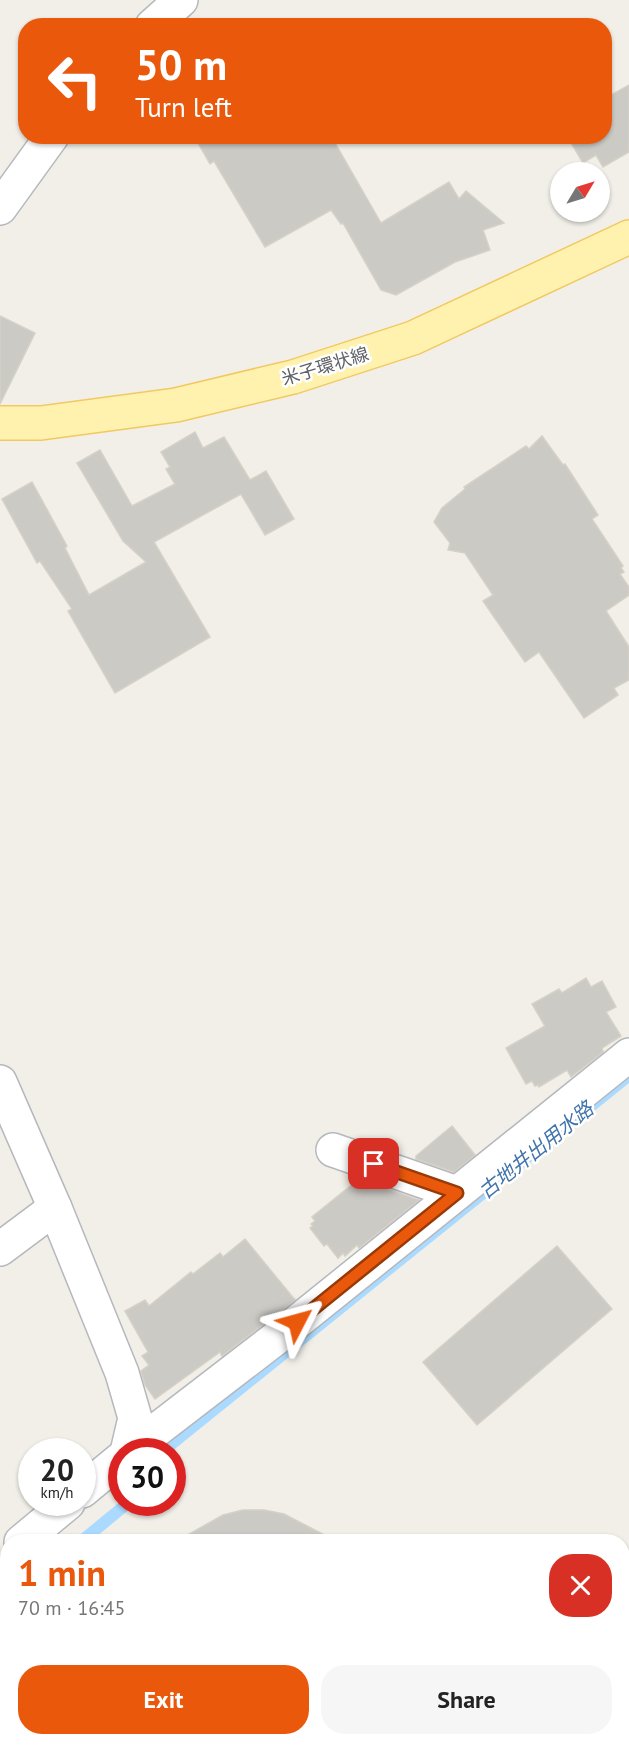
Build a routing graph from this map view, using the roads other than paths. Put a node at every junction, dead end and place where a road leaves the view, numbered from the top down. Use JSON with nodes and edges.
{"nodes":[{"id":1,"x":181,"y":0,"type":"edge"},
{"id":2,"x":161,"y":18,"type":"edge"},
{"id":3,"x":46,"y":144,"type":"edge"},
{"id":4,"x":0,"y":208,"type":"edge"},
{"id":5,"x":629,"y":237,"type":"edge"},
{"id":6,"x":0,"y":423,"type":"edge"},
{"id":7,"x":629,"y":1055,"type":"edge"},
{"id":8,"x":0,"y":1082,"type":"edge"},
{"id":9,"x":333,"y":1150,"type":"dead end"},
{"id":10,"x":457,"y":1193,"type":"junction"},
{"id":11,"x":56,"y":1208,"type":"junction"},
{"id":12,"x":0,"y":1249,"type":"edge"},
{"id":13,"x":130,"y":1438,"type":"edge"},
{"id":14,"x":145,"y":1438,"type":"edge"},
{"id":15,"x":108,"y":1470,"type":"edge"},
{"id":16,"x":96,"y":1479,"type":"edge"},
{"id":17,"x":52,"y":1516,"type":"edge"},
{"id":18,"x":31,"y":1534,"type":"edge"}],
"edges":[{"from":1,"to":2,"type":"street"},
{"from":3,"to":4,"type":"street"},
{"from":5,"to":6,"type":"main road","name":"米子環状線"},
{"from":7,"to":10,"type":"street"},
{"from":8,"to":11,"type":"street"},
{"from":9,"to":10,"type":"street"},
{"from":10,"to":14,"type":"street"},
{"from":11,"to":12,"type":"street"},
{"from":11,"to":13,"type":"street"},
{"from":15,"to":16,"type":"street"},
{"from":17,"to":18,"type":"street"}]}
